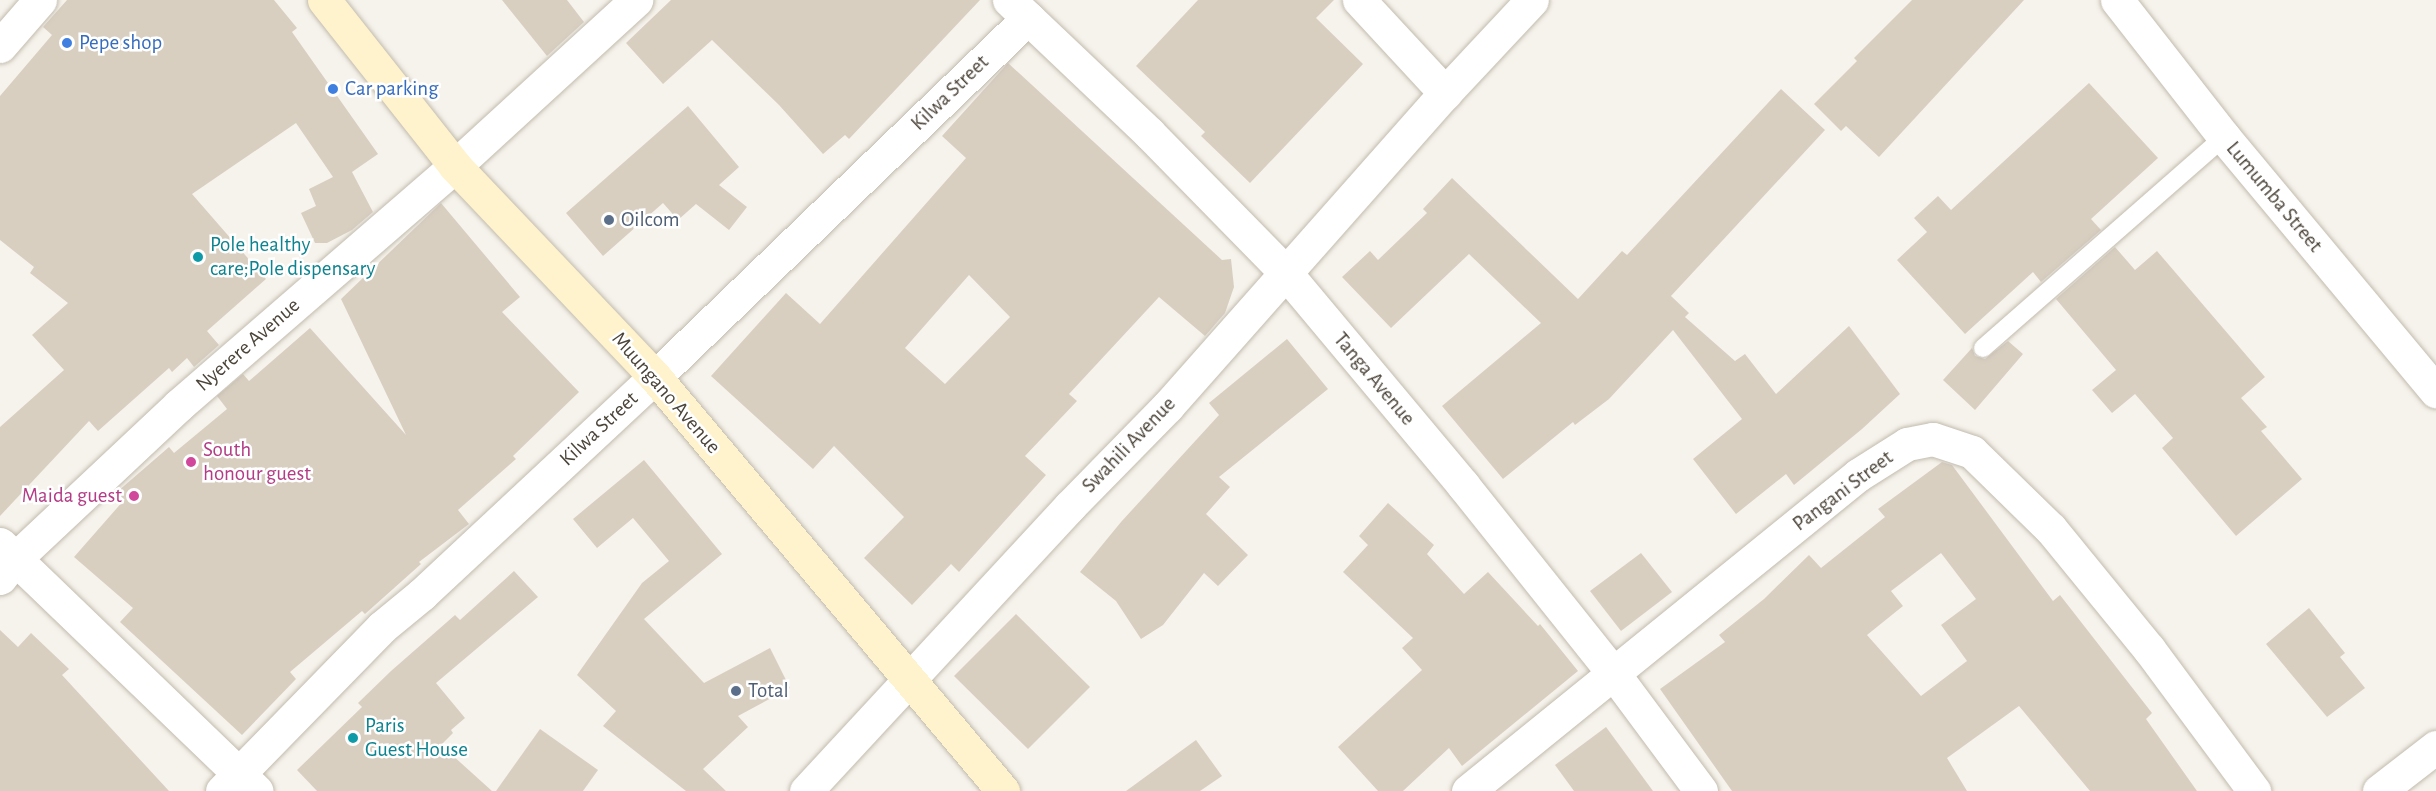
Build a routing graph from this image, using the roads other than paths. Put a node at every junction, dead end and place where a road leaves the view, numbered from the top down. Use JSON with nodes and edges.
{"nodes":[{"id":1,"x":40,"y":0,"type":"edge"},
{"id":2,"x":324,"y":0,"type":"edge"},
{"id":3,"x":636,"y":0,"type":"edge"},
{"id":4,"x":1359,"y":0,"type":"edge"},
{"id":5,"x":1533,"y":0,"type":"edge"},
{"id":6,"x":2117,"y":0,"type":"edge"},
{"id":7,"x":1019,"y":9,"type":"edge"},
{"id":8,"x":0,"y":46,"type":"edge"},
{"id":9,"x":1445,"y":93,"type":"junction"},
{"id":10,"x":2224,"y":137,"type":"junction"},
{"id":11,"x":455,"y":166,"type":"junction"},
{"id":12,"x":1285,"y":273,"type":"junction"},
{"id":13,"x":1983,"y":348,"type":"dead end"},
{"id":14,"x":655,"y":377,"type":"junction"},
{"id":15,"x":2436,"y":391,"type":"edge"},
{"id":16,"x":5,"y":560,"type":"edge"},
{"id":17,"x":1614,"y":674,"type":"junction"},
{"id":18,"x":909,"y":678,"type":"junction"},
{"id":19,"x":2436,"y":747,"type":"edge"},
{"id":20,"x":239,"y":785,"type":"edge"},
{"id":21,"x":806,"y":791,"type":"edge"},
{"id":22,"x":1003,"y":791,"type":"edge"},
{"id":23,"x":1468,"y":791,"type":"edge"},
{"id":24,"x":1701,"y":791,"type":"edge"},
{"id":25,"x":2254,"y":791,"type":"edge"},
{"id":26,"x":2379,"y":791,"type":"edge"}],
"edges":[{"from":1,"to":8,"type":"street"},
{"from":2,"to":11,"type":"main road","name":"Muungano Avenue"},
{"from":3,"to":11,"type":"street","name":"Nyerere Avenue"},
{"from":4,"to":9,"type":"street"},
{"from":5,"to":9,"type":"street"},
{"from":6,"to":10,"type":"street","name":"Lumumba Street"},
{"from":7,"to":12,"type":"street","name":"Tanga Avenue"},
{"from":7,"to":14,"type":"street","name":"Kilwa Street"},
{"from":9,"to":12,"type":"street","name":"Swahili Avenue"},
{"from":10,"to":13,"type":"lane"},
{"from":10,"to":15,"type":"street","name":"Lumumba Street"},
{"from":11,"to":14,"type":"main road","name":"Muungano Avenue"},
{"from":11,"to":16,"type":"street","name":"Nyerere Avenue"},
{"from":12,"to":17,"type":"street","name":"Tanga Avenue"},
{"from":12,"to":18,"type":"street","name":"Swahili Avenue"},
{"from":14,"to":18,"type":"main road","name":"Muungano Avenue"},
{"from":14,"to":20,"type":"street","name":"Kilwa Street"},
{"from":16,"to":20,"type":"street"},
{"from":17,"to":23,"type":"street","name":"Pangani Street"},
{"from":17,"to":24,"type":"street","name":"Tanga Avenue"},
{"from":17,"to":25,"type":"street","name":"Pangani Street"},
{"from":18,"to":21,"type":"street","name":"Swahili Avenue"},
{"from":18,"to":22,"type":"main road","name":"Muungano Avenue"},
{"from":19,"to":26,"type":"street"}]}
